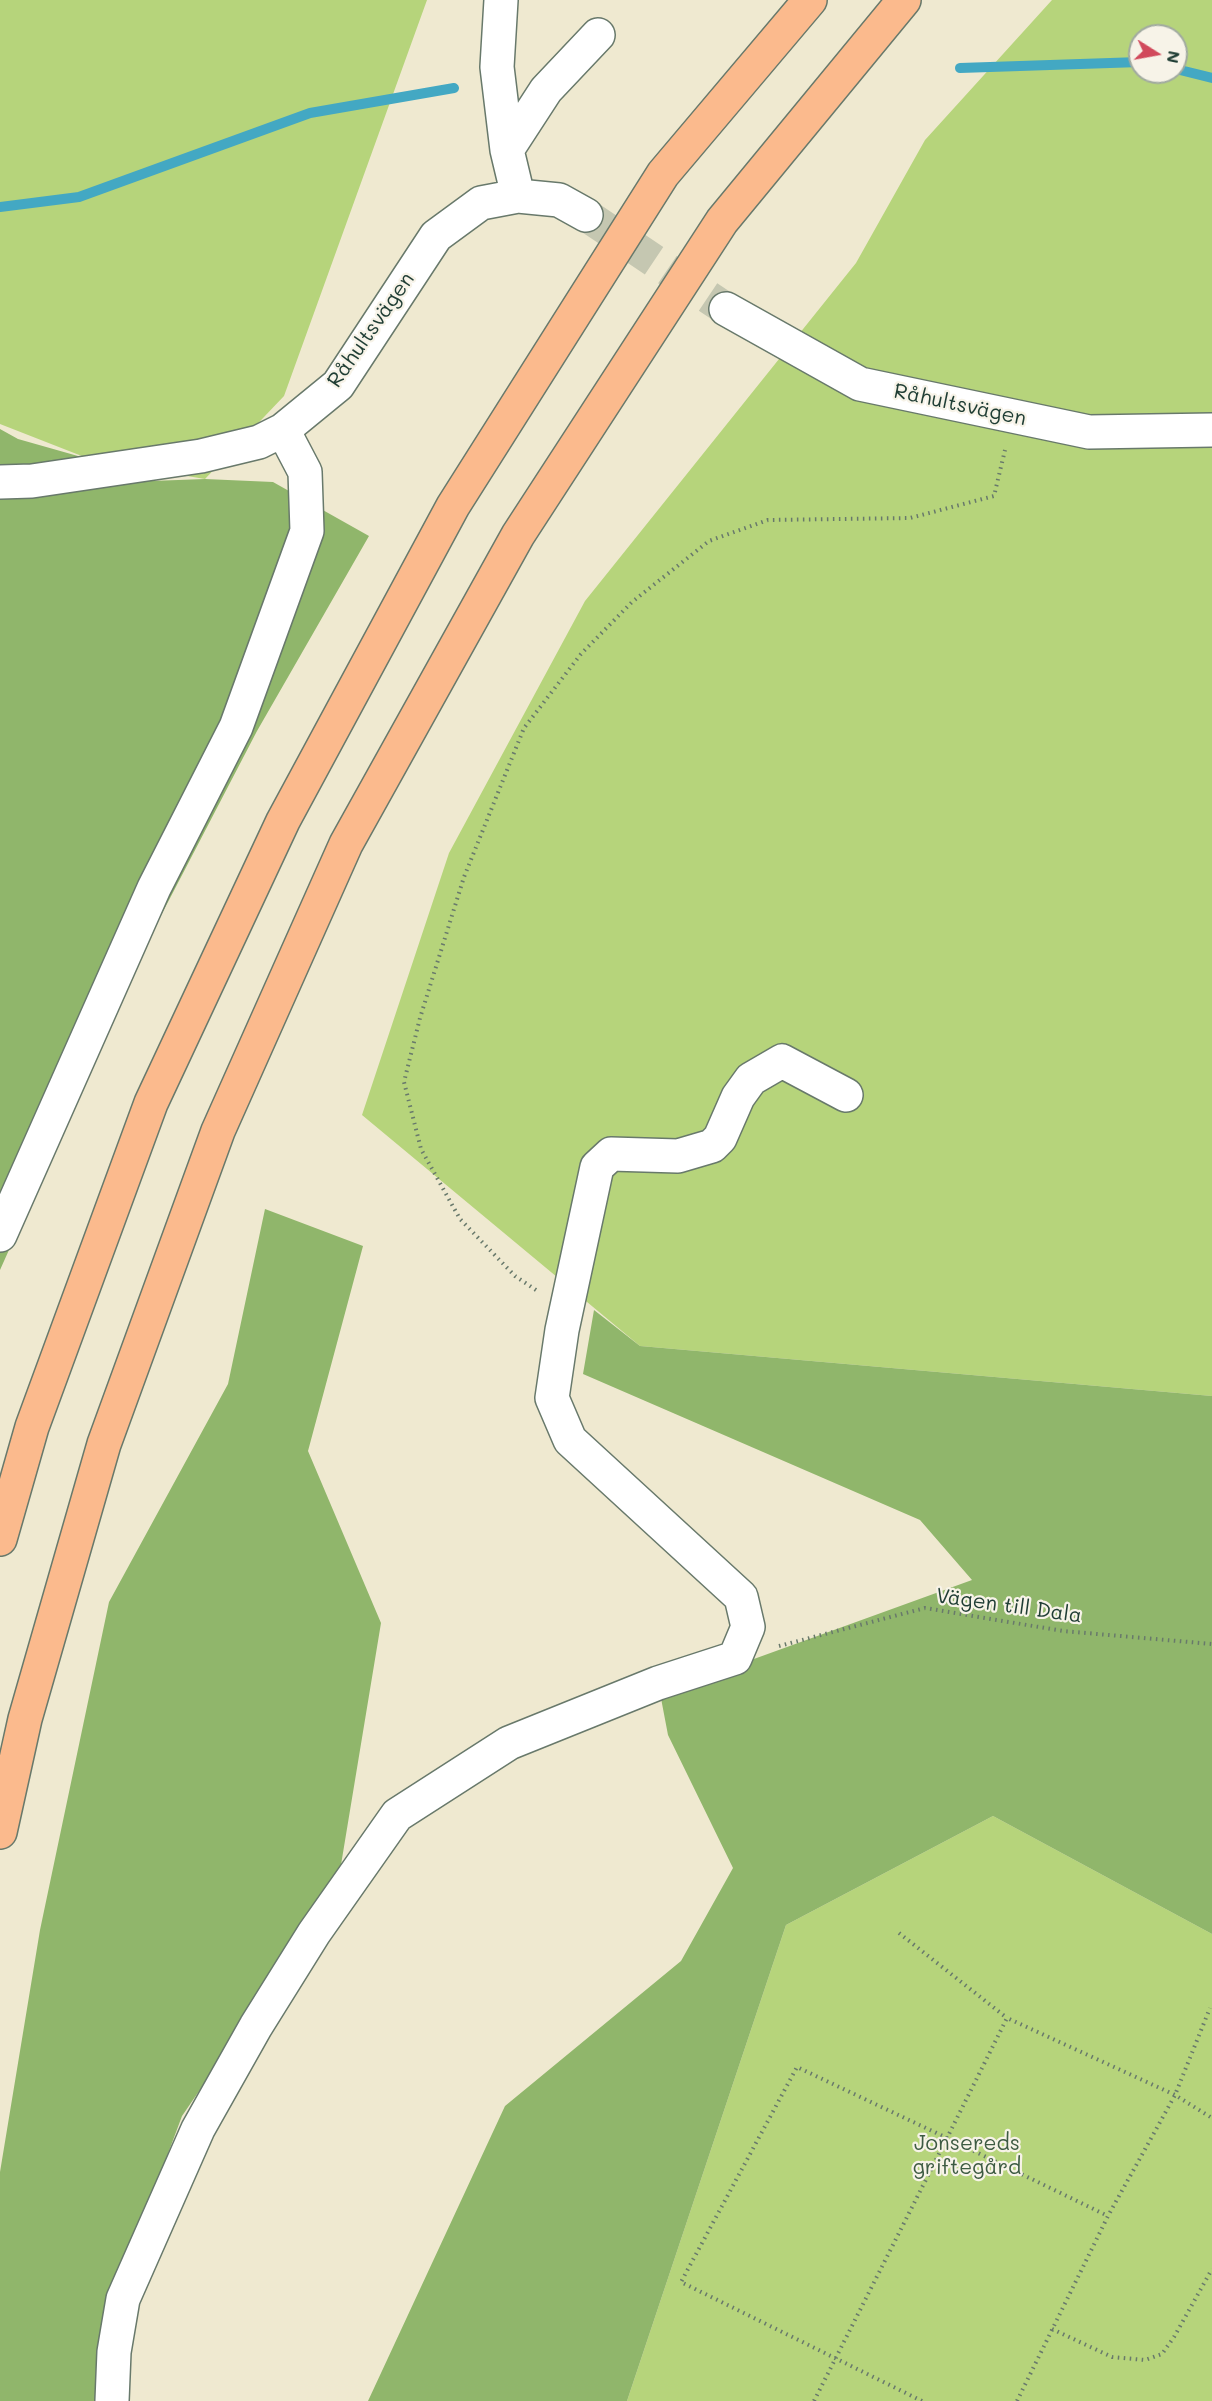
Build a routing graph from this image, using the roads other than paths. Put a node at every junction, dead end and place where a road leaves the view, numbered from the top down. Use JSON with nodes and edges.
{"nodes":[{"id":1,"x":501,"y":0,"type":"edge"},
{"id":2,"x":810,"y":0,"type":"edge"},
{"id":3,"x":904,"y":0,"type":"edge"},
{"id":4,"x":598,"y":34,"type":"dead end"},
{"id":5,"x":507,"y":150,"type":"junction"},
{"id":6,"x":518,"y":196,"type":"junction"},
{"id":7,"x":586,"y":215,"type":"tunnel mouth"},
{"id":8,"x":726,"y":309,"type":"tunnel mouth"},
{"id":9,"x":283,"y":430,"type":"junction"},
{"id":10,"x":1212,"y":430,"type":"edge"},
{"id":11,"x":0,"y":482,"type":"edge"},
{"id":12,"x":846,"y":1095,"type":"dead end"},
{"id":13,"x":0,"y":1235,"type":"edge"},
{"id":14,"x":0,"y":1539,"type":"edge"},
{"id":15,"x":0,"y":1832,"type":"edge"},
{"id":16,"x":112,"y":2401,"type":"edge"}],
"edges":[{"from":1,"to":5,"type":"street"},
{"from":2,"to":14,"type":"highway"},
{"from":3,"to":15,"type":"highway"},
{"from":4,"to":5,"type":"street"},
{"from":5,"to":6,"type":"street"},
{"from":6,"to":7,"type":"street","name":"Råhultsvägen"},
{"from":6,"to":9,"type":"street","name":"Råhultsvägen"},
{"from":8,"to":10,"type":"street","name":"Råhultsvägen"},
{"from":9,"to":11,"type":"street","name":"Råhultsvägen"},
{"from":9,"to":13,"type":"street"},
{"from":12,"to":16,"type":"street"}]}
